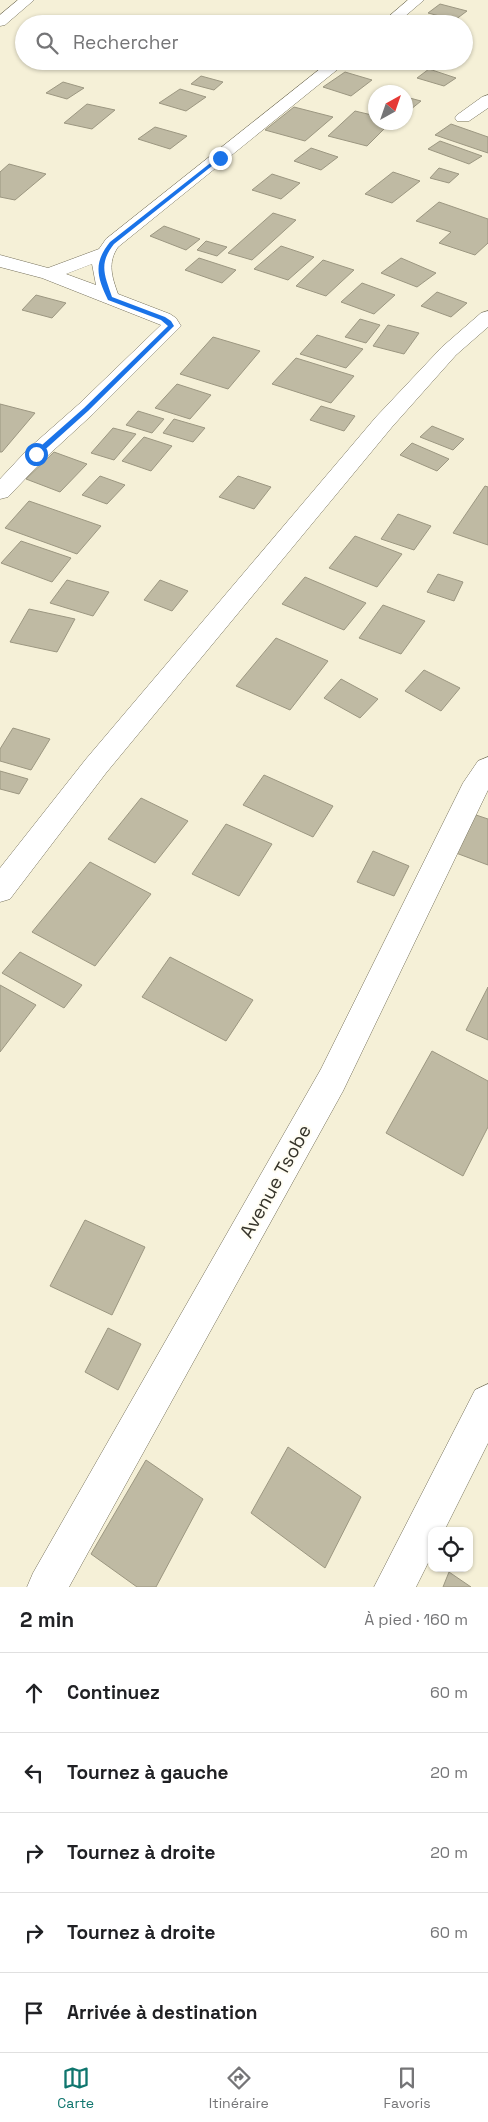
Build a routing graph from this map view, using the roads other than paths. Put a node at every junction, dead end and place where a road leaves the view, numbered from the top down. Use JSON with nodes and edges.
{"nodes":[{"id":1,"x":27,"y":0,"type":"edge"},
{"id":2,"x":417,"y":0,"type":"edge"},
{"id":3,"x":398,"y":15,"type":"edge"},
{"id":4,"x":0,"y":22,"type":"edge"},
{"id":5,"x":329,"y":70,"type":"edge"},
{"id":6,"x":488,"y":100,"type":"edge"},
{"id":7,"x":463,"y":118,"type":"dead end"},
{"id":8,"x":104,"y":253,"type":"junction"},
{"id":9,"x":0,"y":261,"type":"edge"},
{"id":10,"x":50,"y":274,"type":"junction"},
{"id":11,"x":110,"y":298,"type":"junction"},
{"id":12,"x":488,"y":317,"type":"edge"},
{"id":13,"x":0,"y":492,"type":"edge"},
{"id":14,"x":488,"y":768,"type":"edge"},
{"id":15,"x":0,"y":890,"type":"edge"},
{"id":16,"x":488,"y":1403,"type":"edge"},
{"id":17,"x":47,"y":1587,"type":"edge"},
{"id":18,"x":394,"y":1587,"type":"edge"}],
"edges":[{"from":1,"to":4,"type":"street"},
{"from":2,"to":3,"type":"street"},
{"from":5,"to":8,"type":"street"},
{"from":6,"to":7,"type":"street"},
{"from":8,"to":10,"type":"street"},
{"from":8,"to":11,"type":"street"},
{"from":9,"to":10,"type":"street"},
{"from":10,"to":11,"type":"street"},
{"from":11,"to":13,"type":"street"},
{"from":12,"to":15,"type":"street"},
{"from":14,"to":17,"type":"street","name":"Avenue Tsobe"},
{"from":16,"to":18,"type":"street"}]}
